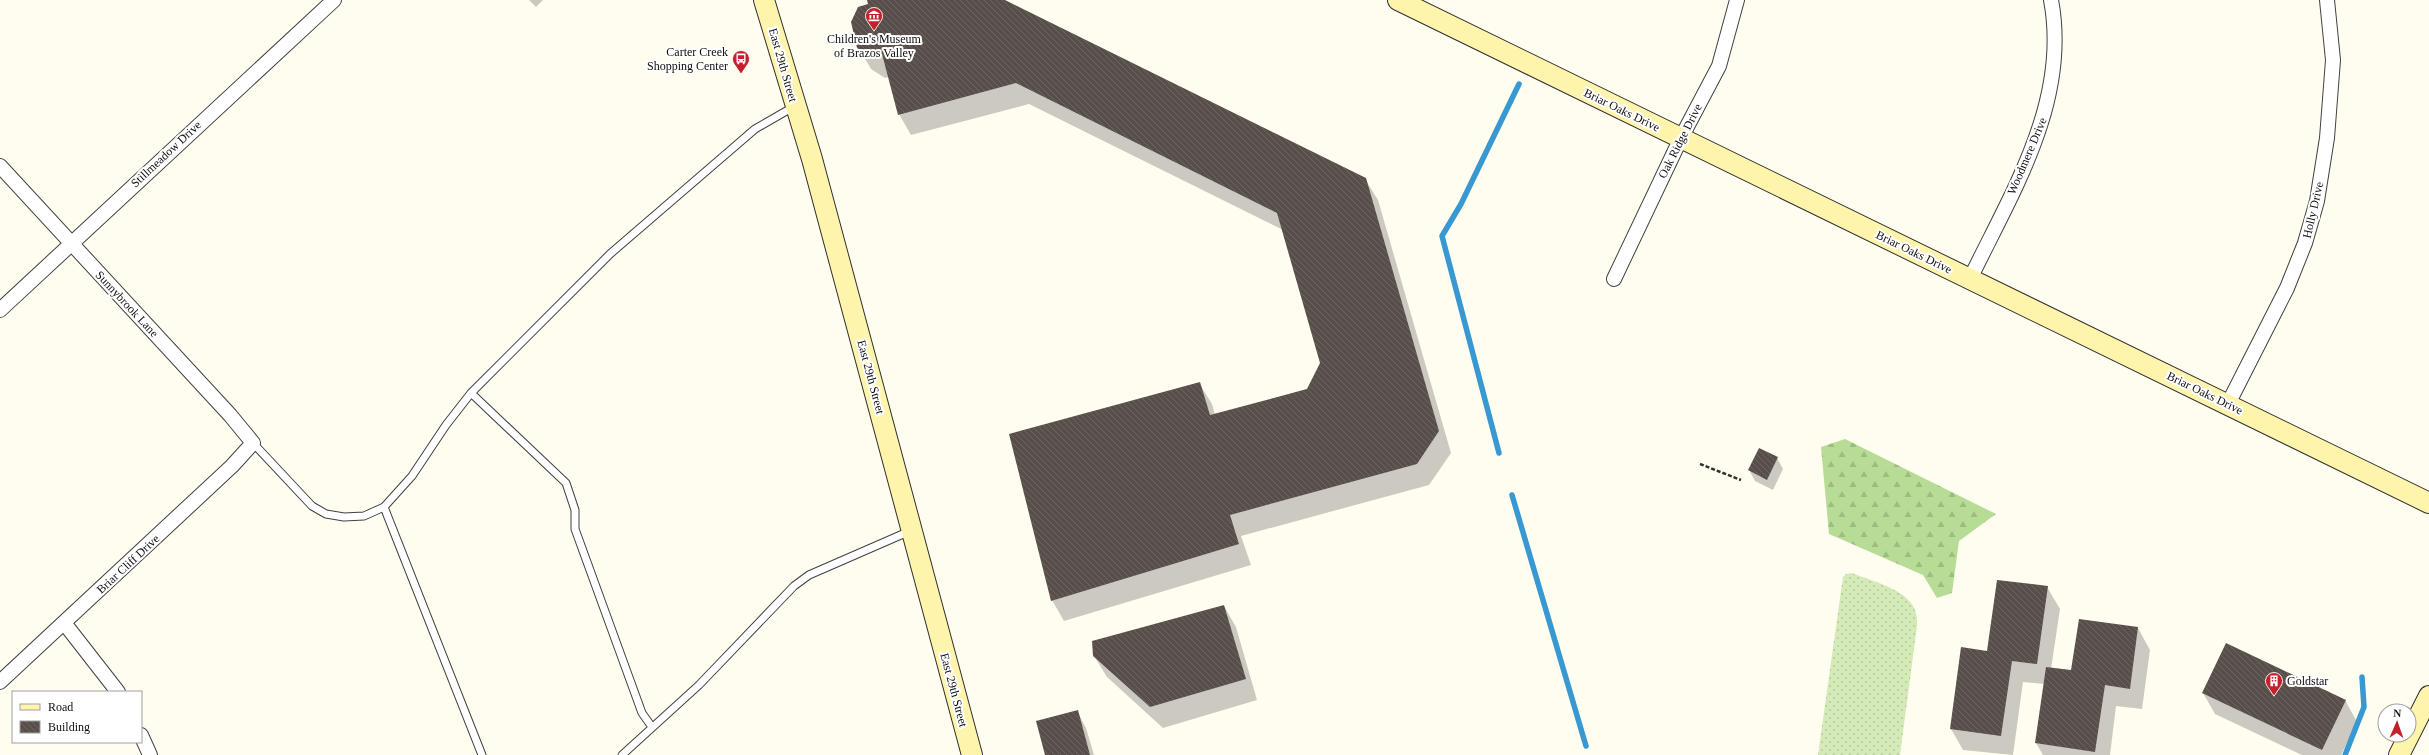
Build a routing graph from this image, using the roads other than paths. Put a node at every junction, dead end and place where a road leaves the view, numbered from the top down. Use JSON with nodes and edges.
{"nodes":[{"id":1,"x":333,"y":0,"type":"edge"},
{"id":2,"x":764,"y":0,"type":"edge"},
{"id":3,"x":1398,"y":0,"type":"edge"},
{"id":4,"x":1737,"y":0,"type":"edge"},
{"id":5,"x":2050,"y":0,"type":"edge"},
{"id":6,"x":2327,"y":0,"type":"edge"},
{"id":7,"x":795,"y":106,"type":"junction"},
{"id":8,"x":1680,"y":138,"type":"junction"},
{"id":9,"x":0,"y":166,"type":"edge"},
{"id":10,"x":70,"y":243,"type":"junction"},
{"id":11,"x":1970,"y":279,"type":"junction"},
{"id":12,"x":1614,"y":280,"type":"dead end"},
{"id":13,"x":0,"y":310,"type":"edge"},
{"id":14,"x":471,"y":393,"type":"junction"},
{"id":15,"x":2228,"y":404,"type":"junction"},
{"id":16,"x":253,"y":443,"type":"junction"},
{"id":17,"x":2429,"y":504,"type":"edge"},
{"id":18,"x":384,"y":508,"type":"junction"},
{"id":19,"x":912,"y":531,"type":"junction"},
{"id":20,"x":65,"y":624,"type":"junction"},
{"id":21,"x":0,"y":682,"type":"edge"},
{"id":22,"x":117,"y":691,"type":"edge"},
{"id":23,"x":2429,"y":696,"type":"edge"},
{"id":24,"x":652,"y":727,"type":"junction"},
{"id":25,"x":142,"y":737,"type":"edge"},
{"id":26,"x":150,"y":755,"type":"edge"},
{"id":27,"x":482,"y":755,"type":"edge"},
{"id":28,"x":622,"y":755,"type":"edge"},
{"id":29,"x":972,"y":755,"type":"edge"},
{"id":30,"x":2399,"y":755,"type":"edge"}],
"edges":[{"from":1,"to":10,"type":"street","name":"Stillmeadow Drive"},
{"from":2,"to":7,"type":"street","name":"East 29th Street"},
{"from":3,"to":8,"type":"street","name":"Briar Oaks Drive"},
{"from":4,"to":8,"type":"street","name":"Oak Ridge Drive"},
{"from":5,"to":11,"type":"street","name":"Woodmere Drive"},
{"from":6,"to":15,"type":"street","name":"Holly Drive"},
{"from":7,"to":14,"type":"lane"},
{"from":7,"to":19,"type":"street","name":"East 29th Street"},
{"from":8,"to":11,"type":"street","name":"Briar Oaks Drive"},
{"from":8,"to":12,"type":"street","name":"Oak Ridge Drive"},
{"from":9,"to":10,"type":"street","name":"Sunnybrook Lane"},
{"from":10,"to":13,"type":"street","name":"Stillmeadow Drive"},
{"from":10,"to":16,"type":"street","name":"Sunnybrook Lane"},
{"from":11,"to":15,"type":"street","name":"Briar Oaks Drive"},
{"from":14,"to":18,"type":"lane"},
{"from":14,"to":24,"type":"lane"},
{"from":15,"to":17,"type":"street","name":"Briar Oaks Drive"},
{"from":16,"to":18,"type":"lane"},
{"from":16,"to":20,"type":"street","name":"Briar Cliff Drive"},
{"from":18,"to":27,"type":"lane"},
{"from":19,"to":24,"type":"lane"},
{"from":19,"to":29,"type":"street","name":"East 29th Street"},
{"from":20,"to":21,"type":"street","name":"Briar Cliff Drive"},
{"from":20,"to":22,"type":"street"},
{"from":23,"to":30,"type":"street"},
{"from":24,"to":28,"type":"lane"},
{"from":25,"to":26,"type":"street"}]}
